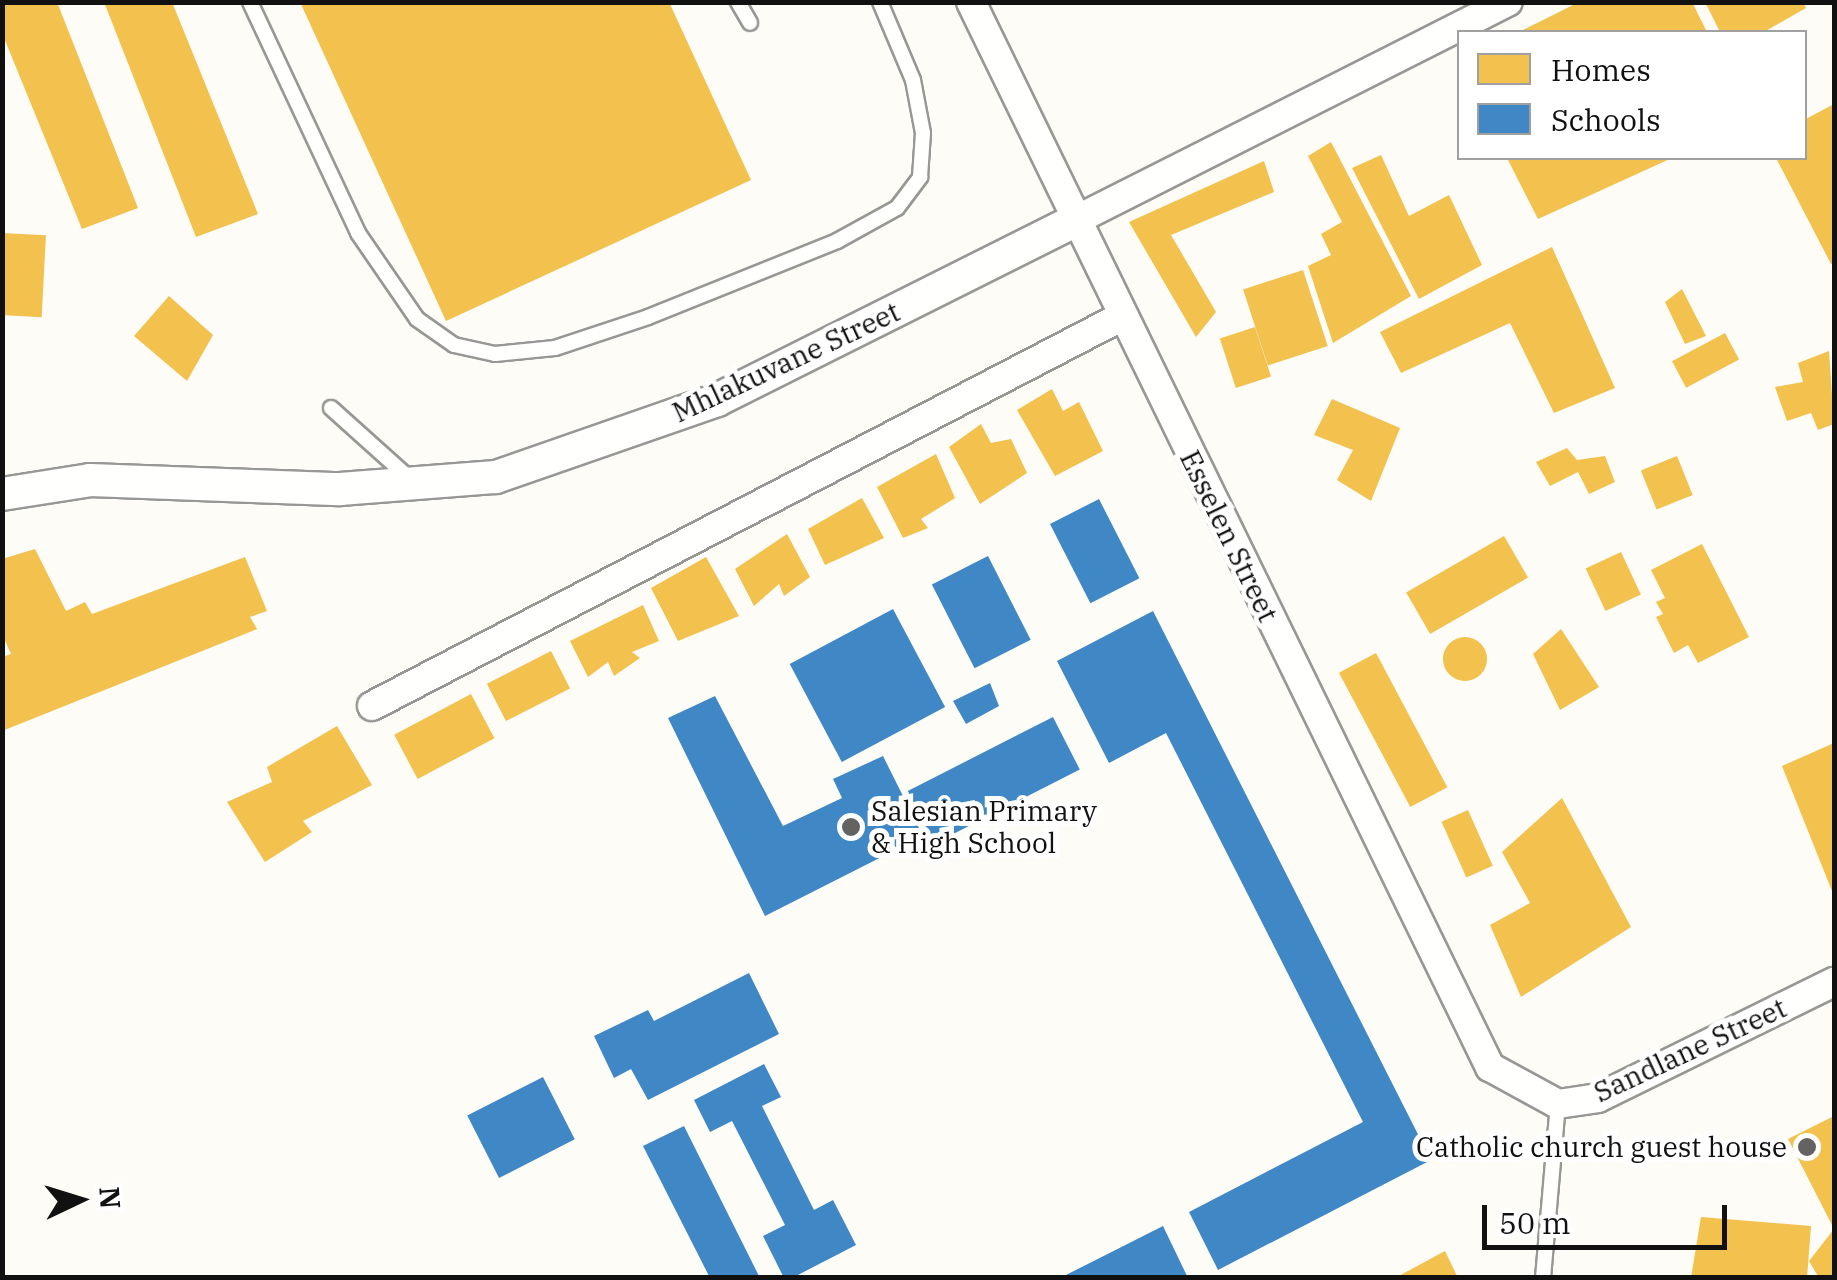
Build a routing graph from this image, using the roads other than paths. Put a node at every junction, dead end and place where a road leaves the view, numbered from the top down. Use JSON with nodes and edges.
{"nodes":[{"id":1,"x":250,"y":2,"type":"edge"},
{"id":2,"x":738,"y":2,"type":"edge"},
{"id":3,"x":880,"y":2,"type":"edge"},
{"id":4,"x":971,"y":2,"type":"edge"},
{"id":5,"x":1508,"y":2,"type":"edge"},
{"id":6,"x":750,"y":23,"type":"dead end"},
{"id":7,"x":1074,"y":222,"type":"junction"},
{"id":8,"x":1121,"y":317,"type":"junction"},
{"id":9,"x":331,"y":408,"type":"dead end"},
{"id":10,"x":414,"y":482,"type":"junction"},
{"id":11,"x":2,"y":494,"type":"edge"},
{"id":12,"x":372,"y":706,"type":"dead end"},
{"id":13,"x":1834,"y":982,"type":"edge"},
{"id":14,"x":1490,"y":1067,"type":"joint"},
{"id":15,"x":1558,"y":1104,"type":"junction"},
{"id":16,"x":1543,"y":1278,"type":"edge"}],
"edges":[{"from":1,"to":3,"type":"lane"},
{"from":2,"to":6,"type":"lane"},
{"from":4,"to":7,"type":"street","name":"Esselen Street"},
{"from":5,"to":7,"type":"street","name":"Mhlakuvane Street"},
{"from":7,"to":8,"type":"street","name":"Esselen Street"},
{"from":7,"to":10,"type":"street","name":"Mhlakuvane Street"},
{"from":8,"to":12,"type":"street"},
{"from":8,"to":14,"type":"street","name":"Esselen Street"},
{"from":9,"to":10,"type":"lane"},
{"from":10,"to":11,"type":"street","name":"Mhlakuvane Street"},
{"from":13,"to":15,"type":"street","name":"Sandlane Street"},
{"from":14,"to":15,"type":"street","name":"Sandlane Street"},
{"from":15,"to":16,"type":"lane"}]}
